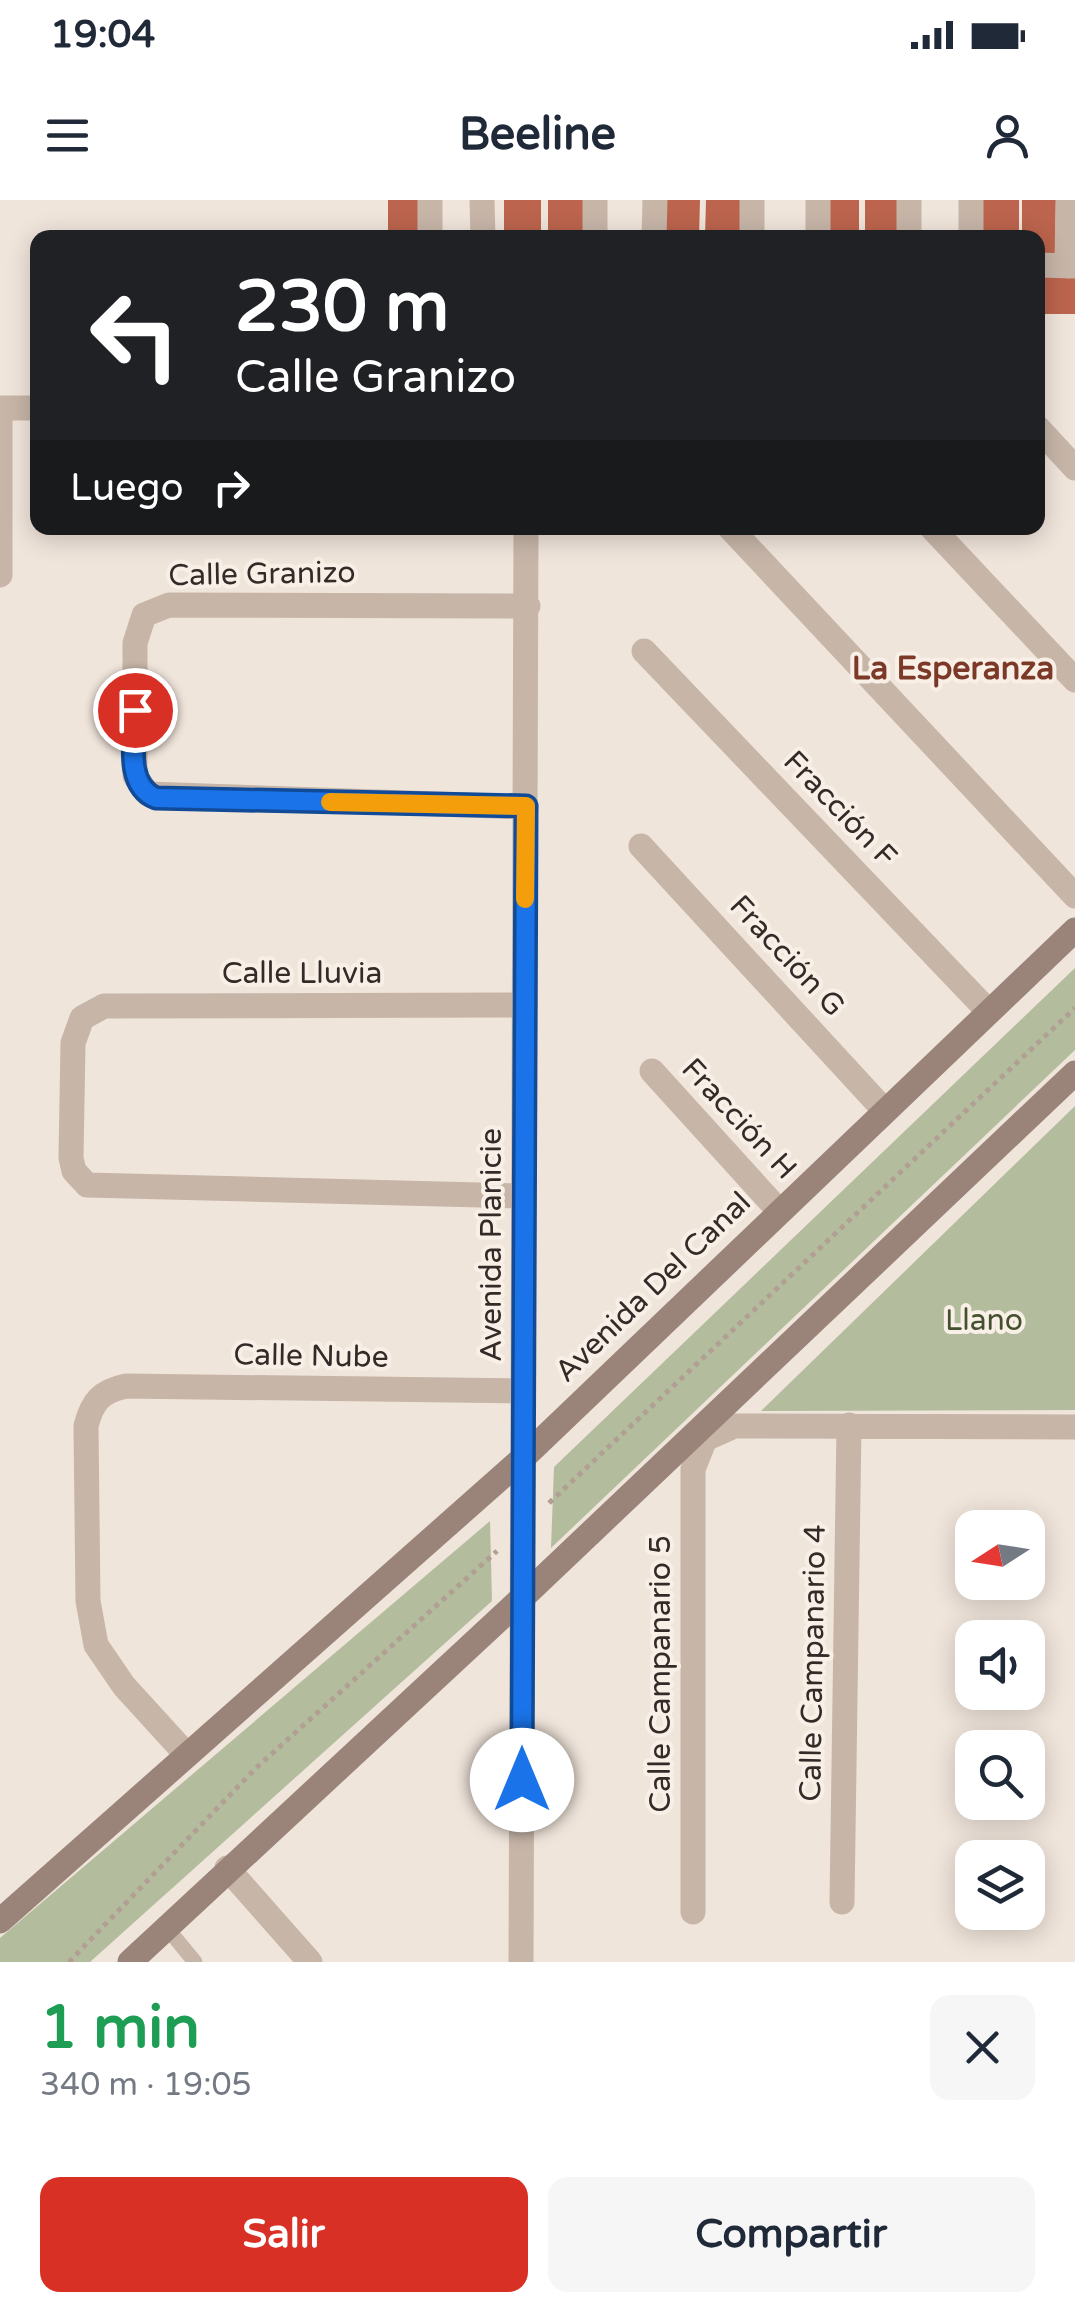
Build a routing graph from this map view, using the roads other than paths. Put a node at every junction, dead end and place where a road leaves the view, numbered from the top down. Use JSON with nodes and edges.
{"nodes":[{"id":1,"x":430,"y":200,"type":"edge"},
{"id":2,"x":482,"y":200,"type":"edge"},
{"id":3,"x":595,"y":200,"type":"edge"},
{"id":4,"x":655,"y":200,"type":"edge"},
{"id":5,"x":752,"y":200,"type":"edge"},
{"id":6,"x":818,"y":200,"type":"edge"},
{"id":7,"x":909,"y":200,"type":"edge"},
{"id":8,"x":971,"y":200,"type":"edge"},
{"id":9,"x":1068,"y":200,"type":"edge"},
{"id":10,"x":430,"y":230,"type":"edge"},
{"id":11,"x":483,"y":230,"type":"edge"},
{"id":12,"x":594,"y":230,"type":"edge"},
{"id":13,"x":654,"y":230,"type":"edge"},
{"id":14,"x":752,"y":230,"type":"edge"},
{"id":15,"x":818,"y":230,"type":"edge"},
{"id":16,"x":909,"y":230,"type":"edge"},
{"id":17,"x":971,"y":230,"type":"edge"},
{"id":18,"x":1045,"y":266,"type":"edge"},
{"id":19,"x":1071,"y":266,"type":"edge"},
{"id":20,"x":0,"y":408,"type":"edge"},
{"id":21,"x":30,"y":408,"type":"edge"},
{"id":22,"x":1045,"y":436,"type":"edge"},
{"id":23,"x":1075,"y":468,"type":"edge"},
{"id":24,"x":526,"y":535,"type":"edge"},
{"id":25,"x":737,"y":535,"type":"edge"},
{"id":26,"x":939,"y":535,"type":"edge"},
{"id":27,"x":0,"y":575,"type":"edge"},
{"id":28,"x":528,"y":606,"type":"junction"},
{"id":29,"x":644,"y":651,"type":"dead end"},
{"id":30,"x":1075,"y":680,"type":"edge"},
{"id":31,"x":526,"y":806,"type":"junction"},
{"id":32,"x":641,"y":846,"type":"dead end"},
{"id":33,"x":1075,"y":896,"type":"edge"},
{"id":34,"x":1075,"y":930,"type":"edge"},
{"id":35,"x":525,"y":1005,"type":"junction"},
{"id":36,"x":989,"y":1012,"type":"junction"},
{"id":37,"x":652,"y":1072,"type":"dead end"},
{"id":38,"x":1075,"y":1073,"type":"edge"},
{"id":39,"x":885,"y":1111,"type":"junction"},
{"id":40,"x":522,"y":1196,"type":"junction"},
{"id":41,"x":779,"y":1210,"type":"junction"},
{"id":42,"x":523,"y":1391,"type":"junction"},
{"id":43,"x":849,"y":1425,"type":"junction"},
{"id":44,"x":1075,"y":1427,"type":"edge"},
{"id":45,"x":523,"y":1458,"type":"junction"},
{"id":46,"x":524,"y":1597,"type":"junction"},
{"id":47,"x":186,"y":1754,"type":"junction"},
{"id":48,"x":227,"y":1868,"type":"junction"},
{"id":49,"x":842,"y":1902,"type":"dead end"},
{"id":50,"x":693,"y":1912,"type":"dead end"},
{"id":51,"x":0,"y":1922,"type":"edge"},
{"id":52,"x":167,"y":1928,"type":"junction"},
{"id":53,"x":130,"y":1962,"type":"edge"},
{"id":54,"x":195,"y":1962,"type":"edge"},
{"id":55,"x":310,"y":1962,"type":"edge"},
{"id":56,"x":521,"y":1962,"type":"edge"}],
"edges":[{"from":1,"to":10,"type":"street"},
{"from":2,"to":11,"type":"street"},
{"from":3,"to":12,"type":"street"},
{"from":4,"to":13,"type":"street"},
{"from":5,"to":14,"type":"street"},
{"from":6,"to":15,"type":"street"},
{"from":7,"to":16,"type":"street"},
{"from":8,"to":17,"type":"street"},
{"from":9,"to":19,"type":"street"},
{"from":18,"to":19,"type":"street"},
{"from":20,"to":21,"type":"street"},
{"from":20,"to":27,"type":"street"},
{"from":22,"to":23,"type":"street"},
{"from":24,"to":28,"type":"street","name":"Avenida Planicie"},
{"from":25,"to":33,"type":"street"},
{"from":26,"to":30,"type":"street"},
{"from":28,"to":31,"type":"street","name":"Avenida Planicie"},
{"from":28,"to":31,"type":"street","name":"Calle Granizo"},
{"from":29,"to":36,"type":"street","name":"Fracción F"},
{"from":31,"to":35,"type":"street","name":"Avenida Planicie"},
{"from":32,"to":39,"type":"street","name":"Fracción G"},
{"from":34,"to":36,"type":"main road","name":"Avenida Del Canal"},
{"from":35,"to":40,"type":"street","name":"Avenida Planicie"},
{"from":35,"to":40,"type":"street","name":"Calle Lluvia"},
{"from":36,"to":39,"type":"main road","name":"Avenida Del Canal"},
{"from":37,"to":41,"type":"street","name":"Fracción H"},
{"from":38,"to":46,"type":"main road"},
{"from":39,"to":41,"type":"main road","name":"Avenida Del Canal"},
{"from":40,"to":42,"type":"street","name":"Avenida Planicie"},
{"from":41,"to":45,"type":"main road","name":"Avenida Del Canal"},
{"from":42,"to":45,"type":"street","name":"Avenida Planicie"},
{"from":42,"to":47,"type":"street","name":"Calle Nube"},
{"from":43,"to":44,"type":"street"},
{"from":43,"to":49,"type":"street","name":"Calle Campanario 4"},
{"from":43,"to":50,"type":"street","name":"Calle Campanario 5"},
{"from":45,"to":46,"type":"street","name":"Avenida Planicie"},
{"from":45,"to":47,"type":"main road","name":"Avenida Del Canal"},
{"from":46,"to":48,"type":"main road"},
{"from":46,"to":56,"type":"street","name":"Avenida Planicie"},
{"from":47,"to":51,"type":"main road","name":"Avenida Del Canal"},
{"from":48,"to":52,"type":"main road"},
{"from":48,"to":55,"type":"street"},
{"from":52,"to":53,"type":"main road"},
{"from":52,"to":54,"type":"lane"}]}
